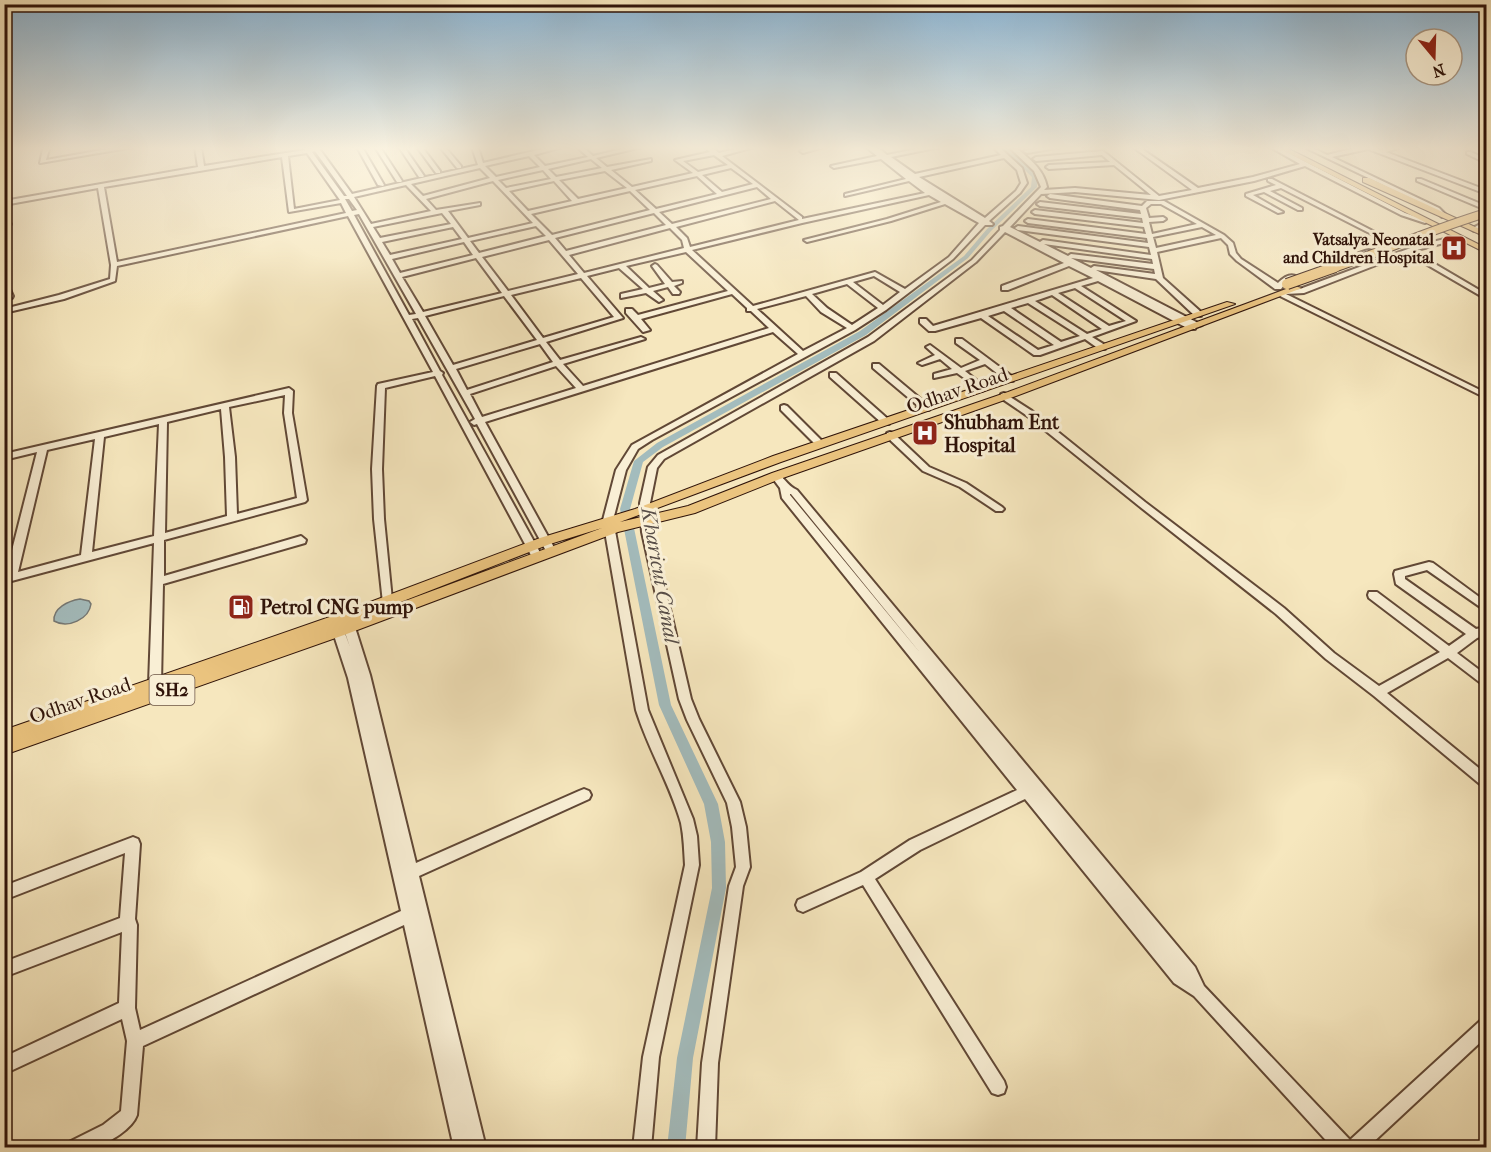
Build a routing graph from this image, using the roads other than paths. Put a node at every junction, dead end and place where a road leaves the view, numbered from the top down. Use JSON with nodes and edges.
{"nodes":[{"id":1,"x":103,"y":201,"type":"edge"},
{"id":2,"x":290,"y":201,"type":"edge"},
{"id":3,"x":330,"y":201,"type":"edge"},
{"id":4,"x":346,"y":201,"type":"edge"},
{"id":5,"x":349,"y":201,"type":"edge"},
{"id":6,"x":425,"y":201,"type":"edge"},
{"id":7,"x":515,"y":201,"type":"edge"},
{"id":8,"x":582,"y":201,"type":"edge"},
{"id":9,"x":644,"y":201,"type":"edge"},
{"id":10,"x":698,"y":201,"type":"edge"},
{"id":11,"x":770,"y":201,"type":"edge"},
{"id":12,"x":779,"y":201,"type":"edge"},
{"id":13,"x":888,"y":201,"type":"edge"},
{"id":14,"x":891,"y":201,"type":"edge"},
{"id":15,"x":948,"y":201,"type":"edge"},
{"id":16,"x":1009,"y":201,"type":"edge"},
{"id":17,"x":1032,"y":201,"type":"edge"},
{"id":18,"x":1087,"y":201,"type":"edge"},
{"id":19,"x":1259,"y":201,"type":"edge"},
{"id":20,"x":1284,"y":201,"type":"edge"},
{"id":21,"x":1302,"y":201,"type":"edge"},
{"id":22,"x":1309,"y":201,"type":"edge"},
{"id":23,"x":1380,"y":201,"type":"edge"},
{"id":24,"x":1386,"y":201,"type":"edge"},
{"id":25,"x":1410,"y":201,"type":"edge"},
{"id":26,"x":1419,"y":201,"type":"edge"},
{"id":27,"x":1464,"y":201,"type":"edge"},
{"id":28,"x":577,"y":202,"type":"joint"},
{"id":29,"x":947,"y":202,"type":"joint"},
{"id":30,"x":1288,"y":203,"type":"junction"},
{"id":31,"x":478,"y":204,"type":"dead end"},
{"id":32,"x":1040,"y":204,"type":"dead end"},
{"id":33,"x":1270,"y":207,"type":"junction"},
{"id":34,"x":1143,"y":208,"type":"junction"},
{"id":35,"x":1300,"y":209,"type":"dead end"},
{"id":36,"x":361,"y":211,"type":"junction"},
{"id":37,"x":655,"y":211,"type":"junction"},
{"id":38,"x":1486,"y":211,"type":"edge"},
{"id":39,"x":435,"y":212,"type":"junction"},
{"id":40,"x":446,"y":212,"type":"junction"},
{"id":41,"x":1035,"y":212,"type":"dead end"},
{"id":42,"x":1280,"y":212,"type":"dead end"},
{"id":43,"x":351,"y":213,"type":"junction"},
{"id":44,"x":527,"y":213,"type":"junction"},
{"id":45,"x":800,"y":218,"type":"junction"},
{"id":46,"x":1448,"y":218,"type":"junction"},
{"id":47,"x":1163,"y":219,"type":"dead end"},
{"id":48,"x":1028,"y":220,"type":"dead end"},
{"id":49,"x":1146,"y":220,"type":"junction"},
{"id":50,"x":1425,"y":221,"type":"junction"},
{"id":51,"x":1486,"y":221,"type":"edge"},
{"id":52,"x":987,"y":223,"type":"junction"},
{"id":53,"x":536,"y":224,"type":"junction"},
{"id":54,"x":454,"y":225,"type":"junction"},
{"id":55,"x":1203,"y":225,"type":"junction"},
{"id":56,"x":369,"y":226,"type":"junction"},
{"id":57,"x":670,"y":226,"type":"junction"},
{"id":58,"x":1434,"y":226,"type":"junction"},
{"id":59,"x":1003,"y":228,"type":"junction"},
{"id":60,"x":1018,"y":228,"type":"dead end"},
{"id":61,"x":1474,"y":229,"type":"junction"},
{"id":62,"x":1150,"y":236,"type":"junction"},
{"id":63,"x":1222,"y":236,"type":"junction"},
{"id":64,"x":1486,"y":236,"type":"edge"},
{"id":65,"x":550,"y":237,"type":"junction"},
{"id":66,"x":1210,"y":238,"type":"junction"},
{"id":67,"x":1457,"y":238,"type":"junction"},
{"id":68,"x":465,"y":240,"type":"junction"},
{"id":69,"x":807,"y":240,"type":"dead end"},
{"id":70,"x":378,"y":241,"type":"junction"},
{"id":71,"x":1043,"y":242,"type":"dead end"},
{"id":72,"x":1393,"y":243,"type":"junction"},
{"id":73,"x":686,"y":248,"type":"junction"},
{"id":74,"x":1153,"y":251,"type":"junction"},
{"id":75,"x":1408,"y":251,"type":"junction"},
{"id":76,"x":1486,"y":251,"type":"edge"},
{"id":77,"x":563,"y":254,"type":"junction"},
{"id":78,"x":1233,"y":254,"type":"junction"},
{"id":79,"x":477,"y":256,"type":"junction"},
{"id":80,"x":387,"y":258,"type":"junction"},
{"id":81,"x":1070,"y":259,"type":"junction"},
{"id":82,"x":114,"y":265,"type":"junction"},
{"id":83,"x":620,"y":265,"type":"junction"},
{"id":84,"x":655,"y":266,"type":"dead end"},
{"id":85,"x":1157,"y":267,"type":"junction"},
{"id":86,"x":1094,"y":268,"type":"dead end"},
{"id":87,"x":579,"y":273,"type":"junction"},
{"id":88,"x":397,"y":276,"type":"junction"},
{"id":89,"x":1159,"y":277,"type":"junction"},
{"id":90,"x":1100,"y":278,"type":"junction"},
{"id":91,"x":847,"y":281,"type":"junction"},
{"id":92,"x":680,"y":282,"type":"dead end"},
{"id":93,"x":670,"y":284,"type":"junction"},
{"id":94,"x":4,"y":285,"type":"edge"},
{"id":95,"x":1076,"y":286,"type":"junction"},
{"id":96,"x":1005,"y":288,"type":"dead end"},
{"id":97,"x":1286,"y":289,"type":"junction"},
{"id":98,"x":647,"y":290,"type":"junction"},
{"id":99,"x":505,"y":291,"type":"junction"},
{"id":100,"x":676,"y":292,"type":"dead end"},
{"id":101,"x":732,"y":292,"type":"junction"},
{"id":102,"x":905,"y":292,"type":"junction"},
{"id":103,"x":807,"y":293,"type":"junction"},
{"id":104,"x":1053,"y":293,"type":"junction"},
{"id":105,"x":9,"y":296,"type":"dead end"},
{"id":106,"x":624,"y":296,"type":"dead end"},
{"id":107,"x":1486,"y":297,"type":"edge"},
{"id":108,"x":659,"y":300,"type":"dead end"},
{"id":109,"x":1029,"y":300,"type":"junction"},
{"id":110,"x":883,"y":308,"type":"junction"},
{"id":111,"x":1005,"y":308,"type":"junction"},
{"id":112,"x":750,"y":309,"type":"junction"},
{"id":113,"x":4,"y":311,"type":"edge"},
{"id":114,"x":629,"y":311,"type":"dead end"},
{"id":115,"x":419,"y":312,"type":"junction"},
{"id":116,"x":406,"y":315,"type":"junction"},
{"id":117,"x":949,"y":315,"type":"dead end"},
{"id":118,"x":982,"y":315,"type":"junction"},
{"id":119,"x":636,"y":318,"type":"junction"},
{"id":120,"x":923,"y":321,"type":"dead end"},
{"id":121,"x":1191,"y":321,"type":"junction"},
{"id":122,"x":957,"y":322,"type":"junction"},
{"id":123,"x":852,"y":328,"type":"junction"},
{"id":124,"x":775,"y":329,"type":"junction"},
{"id":125,"x":1108,"y":329,"type":"junction"},
{"id":126,"x":646,"y":330,"type":"dead end"},
{"id":127,"x":1086,"y":336,"type":"junction"},
{"id":128,"x":640,"y":339,"type":"dead end"},
{"id":129,"x":958,"y":341,"type":"dead end"},
{"id":130,"x":542,"y":342,"type":"junction"},
{"id":131,"x":1060,"y":345,"type":"junction"},
{"id":132,"x":930,"y":347,"type":"dead end"},
{"id":133,"x":1102,"y":347,"type":"junction"},
{"id":134,"x":803,"y":355,"type":"junction"},
{"id":135,"x":941,"y":356,"type":"junction"},
{"id":136,"x":986,"y":361,"type":"junction"},
{"id":137,"x":558,"y":363,"type":"junction"},
{"id":138,"x":922,"y":363,"type":"dead end"},
{"id":139,"x":876,"y":366,"type":"dead end"},
{"id":140,"x":451,"y":368,"type":"junction"},
{"id":141,"x":958,"y":370,"type":"junction"},
{"id":142,"x":439,"y":373,"type":"junction"},
{"id":143,"x":832,"y":375,"type":"dead end"},
{"id":144,"x":937,"y":376,"type":"dead end"},
{"id":145,"x":1010,"y":379,"type":"junction"},
{"id":146,"x":581,"y":388,"type":"junction"},
{"id":147,"x":982,"y":389,"type":"junction"},
{"id":148,"x":465,"y":393,"type":"junction"},
{"id":149,"x":1004,"y":396,"type":"junction"},
{"id":150,"x":1486,"y":396,"type":"edge"},
{"id":151,"x":225,"y":405,"type":"junction"},
{"id":152,"x":784,"y":408,"type":"dead end"},
{"id":153,"x":926,"y":408,"type":"junction"},
{"id":154,"x":164,"y":420,"type":"junction"},
{"id":155,"x":479,"y":420,"type":"junction"},
{"id":156,"x":886,"y":422,"type":"junction"},
{"id":157,"x":466,"y":424,"type":"junction"},
{"id":158,"x":100,"y":435,"type":"junction"},
{"id":159,"x":890,"y":435,"type":"junction"},
{"id":160,"x":820,"y":444,"type":"junction"},
{"id":161,"x":43,"y":448,"type":"junction"},
{"id":162,"x":4,"y":457,"type":"edge"},
{"id":163,"x":776,"y":476,"type":"junction"},
{"id":164,"x":999,"y":509,"type":"dead end"},
{"id":165,"x":643,"y":516,"type":"junction"},
{"id":166,"x":232,"y":518,"type":"junction"},
{"id":167,"x":611,"y":526,"type":"junction"},
{"id":168,"x":161,"y":537,"type":"junction"},
{"id":169,"x":302,"y":540,"type":"dead end"},
{"id":170,"x":548,"y":546,"type":"junction"},
{"id":171,"x":533,"y":552,"type":"junction"},
{"id":172,"x":86,"y":557,"type":"junction"},
{"id":173,"x":8,"y":578,"type":"edge"},
{"id":174,"x":159,"y":581,"type":"junction"},
{"id":175,"x":1373,"y":595,"type":"dead end"},
{"id":176,"x":387,"y":600,"type":"junction"},
{"id":177,"x":1486,"y":607,"type":"edge"},
{"id":178,"x":342,"y":624,"type":"junction"},
{"id":179,"x":1486,"y":631,"type":"edge"},
{"id":180,"x":1474,"y":634,"type":"junction"},
{"id":181,"x":1448,"y":653,"type":"junction"},
{"id":182,"x":1486,"y":681,"type":"edge"},
{"id":183,"x":155,"y":684,"type":"junction"},
{"id":184,"x":1377,"y":692,"type":"junction"},
{"id":185,"x":4,"y":737,"type":"edge"},
{"id":186,"x":4,"y":748,"type":"edge"},
{"id":187,"x":1486,"y":782,"type":"edge"},
{"id":188,"x":1031,"y":790,"type":"junction"},
{"id":189,"x":584,"y":795,"type":"dead end"},
{"id":190,"x":410,"y":873,"type":"junction"},
{"id":191,"x":866,"y":878,"type":"junction"},
{"id":192,"x":4,"y":893,"type":"edge"},
{"id":193,"x":803,"y":905,"type":"dead end"},
{"id":194,"x":409,"y":915,"type":"junction"},
{"id":195,"x":127,"y":923,"type":"junction"},
{"id":196,"x":4,"y":970,"type":"edge"},
{"id":197,"x":128,"y":1008,"type":"junction"},
{"id":198,"x":1485,"y":1030,"type":"edge"},
{"id":199,"x":135,"y":1041,"type":"junction"},
{"id":200,"x":4,"y":1066,"type":"edge"},
{"id":201,"x":998,"y":1087,"type":"dead end"},
{"id":202,"x":75,"y":1148,"type":"edge"},
{"id":203,"x":463,"y":1148,"type":"edge"},
{"id":204,"x":478,"y":1148,"type":"edge"},
{"id":205,"x":642,"y":1148,"type":"edge"},
{"id":206,"x":706,"y":1148,"type":"edge"},
{"id":207,"x":1345,"y":1148,"type":"edge"},
{"id":208,"x":1354,"y":1148,"type":"edge"}],
"edges":[{"from":1,"to":82,"type":"street"},
{"from":2,"to":3,"type":"street"},
{"from":4,"to":43,"type":"street"},
{"from":5,"to":36,"type":"street"},
{"from":6,"to":39,"type":"street"},
{"from":7,"to":44,"type":"street"},
{"from":8,"to":28,"type":"street"},
{"from":9,"to":37,"type":"street"},
{"from":10,"to":37,"type":"street"},
{"from":11,"to":57,"type":"street"},
{"from":12,"to":45,"type":"street"},
{"from":13,"to":45,"type":"street"},
{"from":14,"to":73,"type":"street"},
{"from":15,"to":52,"type":"street"},
{"from":16,"to":52,"type":"street"},
{"from":17,"to":59,"type":"street"},
{"from":18,"to":34,"type":"street"},
{"from":19,"to":33,"type":"street"},
{"from":20,"to":30,"type":"street"},
{"from":21,"to":30,"type":"street"},
{"from":22,"to":72,"type":"street"},
{"from":23,"to":50,"type":"street"},
{"from":24,"to":50,"type":"main road"},
{"from":25,"to":46,"type":"main road"},
{"from":26,"to":46,"type":"street"},
{"from":27,"to":38,"type":"street"},
{"from":28,"to":44,"type":"street"},
{"from":29,"to":52,"type":"street"},
{"from":29,"to":69,"type":"street"},
{"from":30,"to":33,"type":"street"},
{"from":30,"to":35,"type":"street"},
{"from":31,"to":40,"type":"street"},
{"from":32,"to":49,"type":"street"},
{"from":33,"to":42,"type":"street"},
{"from":34,"to":49,"type":"street"},
{"from":34,"to":55,"type":"street"},
{"from":36,"to":43,"type":"street"},
{"from":36,"to":56,"type":"street"},
{"from":37,"to":57,"type":"street"},
{"from":37,"to":65,"type":"street"},
{"from":38,"to":46,"type":"street"},
{"from":38,"to":97,"type":"main road","bridge":true},
{"from":39,"to":40,"type":"street"},
{"from":39,"to":56,"type":"street"},
{"from":40,"to":54,"type":"street"},
{"from":41,"to":49,"type":"street"},
{"from":43,"to":82,"type":"street"},
{"from":43,"to":116,"type":"street"},
{"from":44,"to":53,"type":"street"},
{"from":45,"to":73,"type":"street"},
{"from":46,"to":61,"type":"main road"},
{"from":47,"to":49,"type":"street"},
{"from":48,"to":62,"type":"street"},
{"from":49,"to":62,"type":"street"},
{"from":50,"to":58,"type":"main road"},
{"from":51,"to":61,"type":"street"},
{"from":51,"to":97,"type":"main road"},
{"from":52,"to":59,"type":"street"},
{"from":52,"to":102,"type":"street"},
{"from":53,"to":65,"type":"street"},
{"from":53,"to":68,"type":"street"},
{"from":54,"to":68,"type":"street"},
{"from":54,"to":70,"type":"street"},
{"from":55,"to":62,"type":"street"},
{"from":55,"to":63,"type":"street"},
{"from":56,"to":70,"type":"street"},
{"from":57,"to":73,"type":"street"},
{"from":57,"to":77,"type":"street"},
{"from":58,"to":67,"type":"main road"},
{"from":58,"to":72,"type":"street"},
{"from":59,"to":81,"type":"street"},
{"from":59,"to":121,"type":"street"},
{"from":59,"to":165,"type":"street"},
{"from":60,"to":74,"type":"street"},
{"from":61,"to":64,"type":"main road"},
{"from":62,"to":74,"type":"street"},
{"from":63,"to":66,"type":"street"},
{"from":63,"to":78,"type":"street"},
{"from":65,"to":77,"type":"street"},
{"from":65,"to":79,"type":"street"},
{"from":66,"to":74,"type":"street"},
{"from":66,"to":78,"type":"street"},
{"from":67,"to":75,"type":"street"},
{"from":67,"to":76,"type":"main road"},
{"from":68,"to":79,"type":"street"},
{"from":68,"to":80,"type":"street"},
{"from":70,"to":80,"type":"street"},
{"from":71,"to":74,"type":"street"},
{"from":72,"to":97,"type":"street"},
{"from":73,"to":83,"type":"street"},
{"from":73,"to":87,"type":"street"},
{"from":73,"to":101,"type":"street"},
{"from":74,"to":85,"type":"street"},
{"from":75,"to":97,"type":"street"},
{"from":75,"to":107,"type":"street"},
{"from":77,"to":87,"type":"street"},
{"from":78,"to":97,"type":"street"},
{"from":79,"to":88,"type":"street"},
{"from":79,"to":99,"type":"street"},
{"from":80,"to":88,"type":"street"},
{"from":81,"to":85,"type":"street"},
{"from":81,"to":90,"type":"street"},
{"from":81,"to":96,"type":"street"},
{"from":82,"to":113,"type":"street"},
{"from":83,"to":87,"type":"street"},
{"from":83,"to":98,"type":"street"},
{"from":84,"to":93,"type":"street"},
{"from":85,"to":89,"type":"street"},
{"from":86,"to":89,"type":"street"},
{"from":87,"to":99,"type":"street"},
{"from":87,"to":130,"type":"street"},
{"from":88,"to":115,"type":"street"},
{"from":89,"to":121,"type":"street"},
{"from":90,"to":95,"type":"street"},
{"from":90,"to":121,"type":"street"},
{"from":91,"to":102,"type":"street"},
{"from":91,"to":103,"type":"street"},
{"from":91,"to":110,"type":"street"},
{"from":92,"to":93,"type":"street"},
{"from":93,"to":98,"type":"street"},
{"from":93,"to":100,"type":"street"},
{"from":94,"to":105,"type":"street"},
{"from":95,"to":104,"type":"street"},
{"from":95,"to":125,"type":"street"},
{"from":97,"to":121,"type":"main road","name":"Odhav Road"},
{"from":97,"to":150,"type":"street"},
{"from":98,"to":106,"type":"street"},
{"from":98,"to":108,"type":"street"},
{"from":99,"to":115,"type":"street"},
{"from":99,"to":130,"type":"street"},
{"from":101,"to":112,"type":"street"},
{"from":101,"to":119,"type":"street"},
{"from":102,"to":110,"type":"street"},
{"from":103,"to":112,"type":"street"},
{"from":103,"to":123,"type":"street"},
{"from":104,"to":109,"type":"street"},
{"from":104,"to":125,"type":"street"},
{"from":109,"to":111,"type":"street"},
{"from":109,"to":127,"type":"street"},
{"from":110,"to":123,"type":"street"},
{"from":111,"to":118,"type":"street"},
{"from":111,"to":131,"type":"street"},
{"from":112,"to":124,"type":"street"},
{"from":114,"to":119,"type":"street"},
{"from":115,"to":116,"type":"street"},
{"from":115,"to":140,"type":"street"},
{"from":116,"to":142,"type":"street"},
{"from":117,"to":122,"type":"street"},
{"from":118,"to":122,"type":"street"},
{"from":118,"to":131,"type":"street"},
{"from":119,"to":126,"type":"street"},
{"from":120,"to":122,"type":"street"},
{"from":121,"to":133,"type":"main road","name":"Odhav Road"},
{"from":121,"to":149,"type":"main road","name":"Odhav Road"},
{"from":123,"to":134,"type":"street"},
{"from":124,"to":134,"type":"street"},
{"from":124,"to":146,"type":"street"},
{"from":125,"to":127,"type":"street"},
{"from":127,"to":131,"type":"street"},
{"from":127,"to":133,"type":"street"},
{"from":128,"to":137,"type":"street"},
{"from":129,"to":136,"type":"street"},
{"from":130,"to":137,"type":"street"},
{"from":130,"to":140,"type":"street"},
{"from":132,"to":135,"type":"street"},
{"from":133,"to":145,"type":"main road","name":"Odhav Road"},
{"from":134,"to":167,"type":"street"},
{"from":135,"to":138,"type":"street"},
{"from":135,"to":141,"type":"street"},
{"from":136,"to":141,"type":"street"},
{"from":136,"to":145,"type":"street"},
{"from":137,"to":146,"type":"street"},
{"from":137,"to":148,"type":"street"},
{"from":139,"to":153,"type":"street"},
{"from":140,"to":148,"type":"street"},
{"from":141,"to":144,"type":"street"},
{"from":141,"to":147,"type":"street"},
{"from":142,"to":157,"type":"street"},
{"from":142,"to":176,"type":"street"},
{"from":143,"to":156,"type":"street"},
{"from":145,"to":147,"type":"main road","name":"Odhav Road"},
{"from":146,"to":155,"type":"street"},
{"from":147,"to":153,"type":"main road","name":"Odhav Road"},
{"from":148,"to":155,"type":"street"},
{"from":149,"to":159,"type":"main road","name":"Odhav Road"},
{"from":149,"to":184,"type":"street"},
{"from":151,"to":154,"type":"street"},
{"from":151,"to":166,"type":"street"},
{"from":151,"to":166,"type":"street"},
{"from":152,"to":160,"type":"street"},
{"from":153,"to":156,"type":"main road","name":"Odhav Road"},
{"from":154,"to":158,"type":"street"},
{"from":154,"to":168,"type":"street"},
{"from":155,"to":157,"type":"street"},
{"from":155,"to":170,"type":"street"},
{"from":156,"to":160,"type":"main road","name":"Odhav Road"},
{"from":157,"to":171,"type":"street"},
{"from":158,"to":161,"type":"street"},
{"from":158,"to":172,"type":"street"},
{"from":159,"to":163,"type":"main road","name":"Odhav Road"},
{"from":159,"to":164,"type":"street"},
{"from":160,"to":165,"type":"main road","name":"Odhav Road"},
{"from":161,"to":162,"type":"street"},
{"from":161,"to":173,"type":"street"},
{"from":163,"to":165,"type":"main road","name":"Odhav Road"},
{"from":163,"to":188,"type":"street"},
{"from":165,"to":167,"type":"main road","name":"Odhav Road"},
{"from":165,"to":206,"type":"street"},
{"from":166,"to":168,"type":"street"},
{"from":167,"to":170,"type":"main road","name":"Odhav Road","number":"SH2"},
{"from":167,"to":205,"type":"street"},
{"from":168,"to":172,"type":"street"},
{"from":168,"to":174,"type":"street"},
{"from":169,"to":174,"type":"street"},
{"from":170,"to":171,"type":"main road","name":"Odhav Road","number":"SH2"},
{"from":171,"to":176,"type":"main road","name":"Odhav Road","number":"SH2"},
{"from":171,"to":178,"type":"main road","name":"Odhav Road","number":"SH2"},
{"from":172,"to":173,"type":"street"},
{"from":174,"to":183,"type":"street"},
{"from":175,"to":181,"type":"street"},
{"from":176,"to":178,"type":"main road","name":"Odhav Road","number":"SH2"},
{"from":177,"to":180,"type":"street"},
{"from":178,"to":183,"type":"main road","name":"Odhav Road","number":"SH2"},
{"from":178,"to":186,"type":"main road","name":"Odhav Road","number":"SH2"},
{"from":178,"to":190,"type":"street"},
{"from":178,"to":194,"type":"street"},
{"from":179,"to":180,"type":"street"},
{"from":180,"to":181,"type":"street"},
{"from":181,"to":182,"type":"street"},
{"from":181,"to":184,"type":"street"},
{"from":183,"to":185,"type":"main road","name":"Odhav Road","number":"SH2"},
{"from":184,"to":187,"type":"street"},
{"from":188,"to":191,"type":"street"},
{"from":188,"to":207,"type":"street"},
{"from":189,"to":190,"type":"street"},
{"from":190,"to":204,"type":"street"},
{"from":191,"to":193,"type":"street"},
{"from":191,"to":201,"type":"street"},
{"from":192,"to":195,"type":"street"},
{"from":194,"to":199,"type":"street"},
{"from":194,"to":203,"type":"street"},
{"from":195,"to":196,"type":"street"},
{"from":195,"to":197,"type":"street"},
{"from":197,"to":199,"type":"street"},
{"from":197,"to":200,"type":"street"},
{"from":198,"to":208,"type":"street"},
{"from":199,"to":202,"type":"street"}]}
